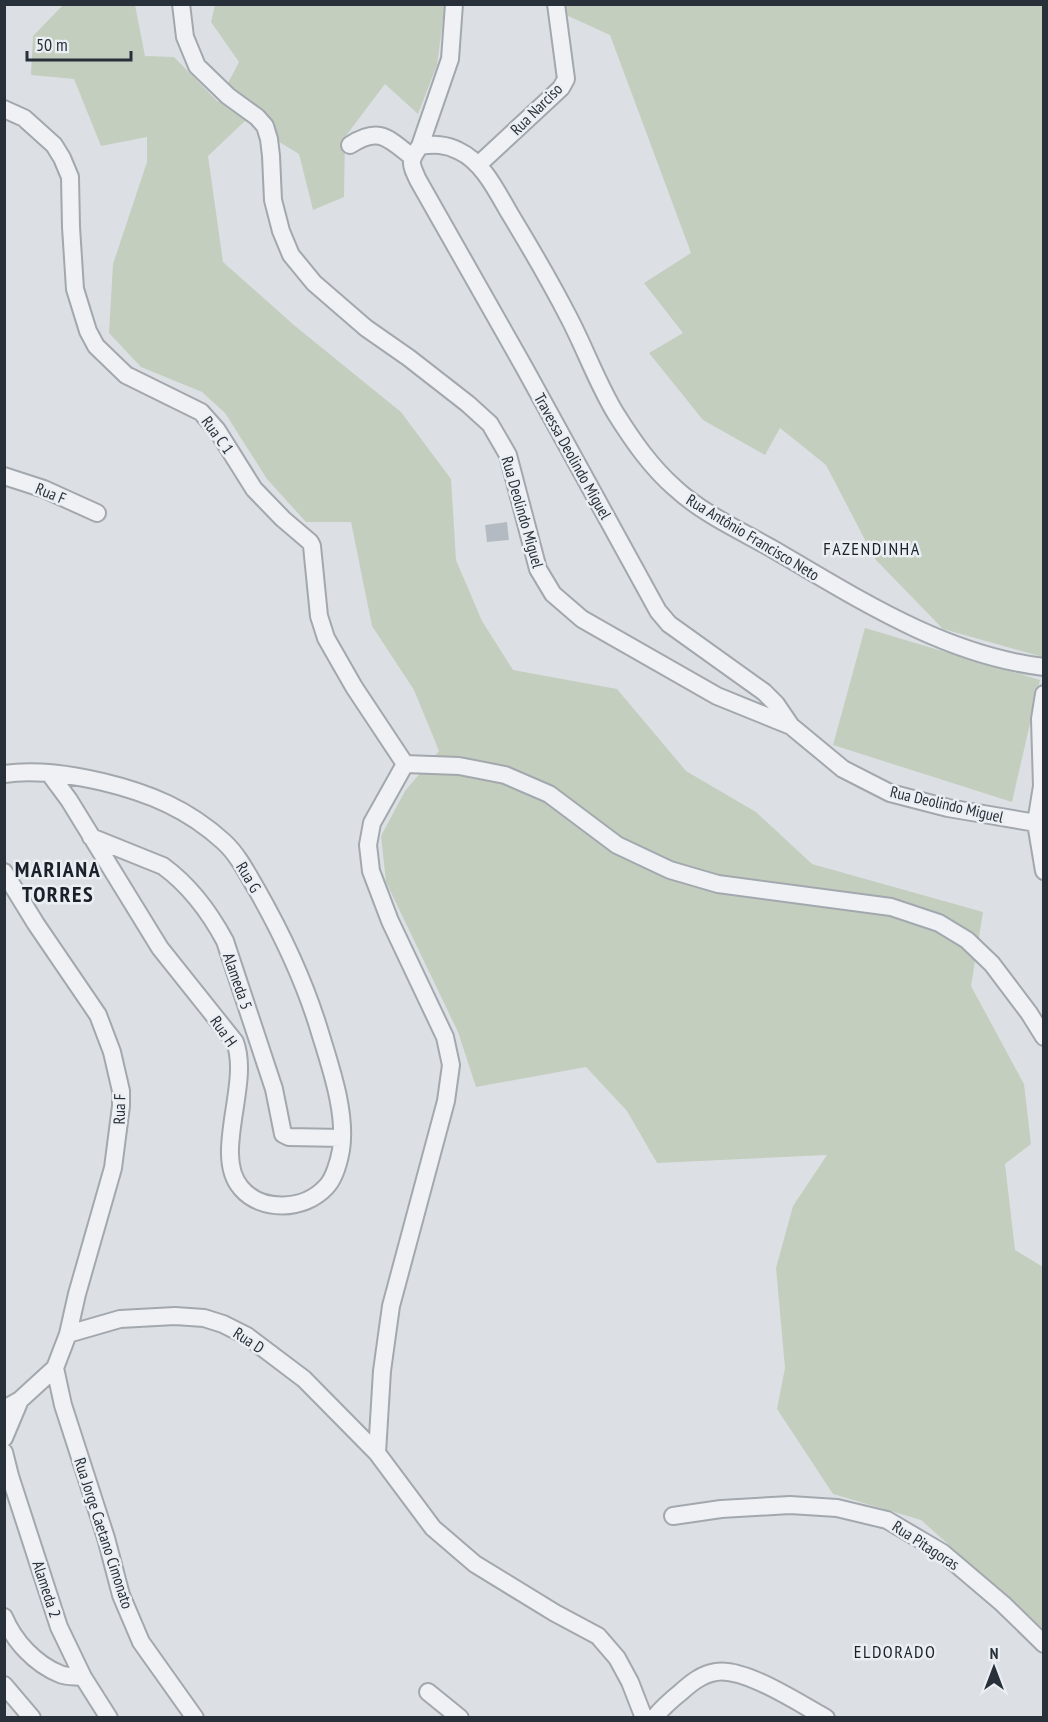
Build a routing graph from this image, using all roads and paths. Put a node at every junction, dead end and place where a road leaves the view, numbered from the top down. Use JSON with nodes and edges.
{"nodes":[{"id":1,"x":181,"y":4,"type":"edge"},
{"id":2,"x":454,"y":4,"type":"edge"},
{"id":3,"x":556,"y":4,"type":"edge"},
{"id":4,"x":4,"y":109,"type":"edge"},
{"id":5,"x":350,"y":146,"type":"dead end"},
{"id":6,"x":416,"y":152,"type":"junction"},
{"id":7,"x":478,"y":165,"type":"junction"},
{"id":8,"x":4,"y":476,"type":"edge"},
{"id":9,"x":97,"y":513,"type":"dead end"},
{"id":10,"x":1044,"y":668,"type":"edge"},
{"id":11,"x":1044,"y":694,"type":"edge"},
{"id":12,"x":791,"y":726,"type":"junction"},
{"id":13,"x":405,"y":764,"type":"junction"},
{"id":14,"x":49,"y":773,"type":"junction"},
{"id":15,"x":4,"y":774,"type":"edge"},
{"id":16,"x":1036,"y":823,"type":"junction"},
{"id":17,"x":91,"y":837,"type":"junction"},
{"id":18,"x":1044,"y":871,"type":"edge"},
{"id":19,"x":4,"y":872,"type":"edge"},
{"id":20,"x":1044,"y":1037,"type":"edge"},
{"id":21,"x":342,"y":1138,"type":"junction"},
{"id":22,"x":68,"y":1334,"type":"junction"},
{"id":23,"x":55,"y":1368,"type":"junction"},
{"id":24,"x":20,"y":1400,"type":"junction"},
{"id":25,"x":4,"y":1409,"type":"edge"},
{"id":26,"x":4,"y":1438,"type":"edge"},
{"id":27,"x":4,"y":1452,"type":"edge"},
{"id":28,"x":377,"y":1453,"type":"junction"},
{"id":29,"x":7,"y":1478,"type":"edge"},
{"id":30,"x":673,"y":1516,"type":"dead end"},
{"id":31,"x":4,"y":1617,"type":"edge"},
{"id":32,"x":1044,"y":1644,"type":"edge"},
{"id":33,"x":83,"y":1677,"type":"junction"},
{"id":34,"x":4,"y":1684,"type":"edge"},
{"id":35,"x":428,"y":1692,"type":"dead end"},
{"id":36,"x":32,"y":1718,"type":"edge"},
{"id":37,"x":109,"y":1718,"type":"edge"},
{"id":38,"x":195,"y":1718,"type":"edge"},
{"id":39,"x":460,"y":1718,"type":"edge"},
{"id":40,"x":644,"y":1718,"type":"edge"},
{"id":41,"x":654,"y":1718,"type":"edge"},
{"id":42,"x":826,"y":1718,"type":"edge"}],
"edges":[{"from":1,"to":12,"type":"street","name":"Rua Deolindo Miguel"},
{"from":2,"to":6,"type":"street"},
{"from":3,"to":7,"type":"street","name":"Rua Narciso"},
{"from":4,"to":13,"type":"street","name":"Rua C 1"},
{"from":5,"to":6,"type":"street"},
{"from":6,"to":7,"type":"street","name":"Rua Antônio Francisco Neto"},
{"from":6,"to":12,"type":"street","name":"Travessa Deolindo Miguel"},
{"from":7,"to":10,"type":"street","name":"Rua Antônio Francisco Neto"},
{"from":8,"to":9,"type":"street","name":"Rua F"},
{"from":11,"to":16,"type":"street"},
{"from":12,"to":16,"type":"street","name":"Rua Deolindo Miguel"},
{"from":13,"to":20,"type":"street"},
{"from":13,"to":28,"type":"street"},
{"from":14,"to":15,"type":"street","name":"Rua G"},
{"from":14,"to":17,"type":"street","name":"Rua H"},
{"from":14,"to":21,"type":"street","name":"Rua G"},
{"from":16,"to":18,"type":"street"},
{"from":17,"to":21,"type":"street","name":"Alameda 5"},
{"from":17,"to":21,"type":"street","name":"Rua H"},
{"from":19,"to":22,"type":"street","name":"Rua F"},
{"from":22,"to":23,"type":"street","name":"Rua F"},
{"from":22,"to":28,"type":"street","name":"Rua D"},
{"from":23,"to":24,"type":"street"},
{"from":23,"to":38,"type":"street","name":"Rua Jorge Caetano Cimonato"},
{"from":24,"to":25,"type":"street"},
{"from":24,"to":26,"type":"street"},
{"from":27,"to":29,"type":"street","name":"Alameda 2"},
{"from":28,"to":40,"type":"street","name":"Rua D"},
{"from":29,"to":33,"type":"street","name":"Alameda 2"},
{"from":30,"to":32,"type":"street","name":"Rua Pitagoras"},
{"from":31,"to":33,"type":"street"},
{"from":33,"to":37,"type":"street","name":"Alameda 2"},
{"from":34,"to":36,"type":"street"},
{"from":35,"to":39,"type":"street"},
{"from":41,"to":42,"type":"street"}]}
